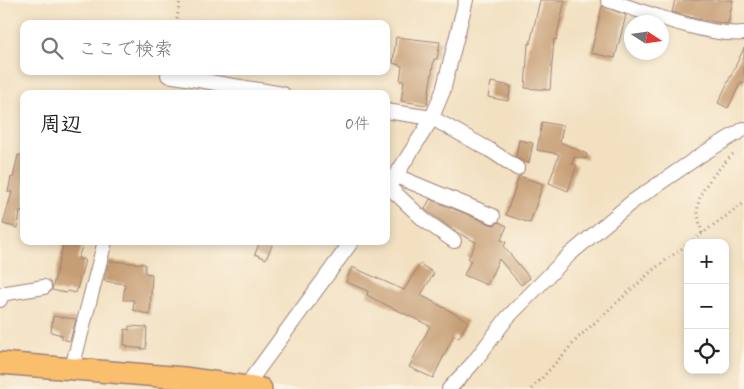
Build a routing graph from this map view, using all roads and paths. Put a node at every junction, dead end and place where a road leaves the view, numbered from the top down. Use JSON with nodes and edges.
{"nodes":[{"id":1,"x":180,"y":0,"type":"edge"},
{"id":2,"x":466,"y":0,"type":"edge"},
{"id":3,"x":608,"y":0,"type":"edge"},
{"id":4,"x":177,"y":20,"type":"edge"},
{"id":5,"x":744,"y":32,"type":"edge"},
{"id":6,"x":168,"y":76,"type":"dead end"},
{"id":7,"x":257,"y":90,"type":"edge"},
{"id":8,"x":390,"y":112,"type":"edge"},
{"id":9,"x":432,"y":118,"type":"junction"},
{"id":10,"x":744,"y":130,"type":"edge"},
{"id":11,"x":738,"y":148,"type":"dead end"},
{"id":12,"x":517,"y":168,"type":"dead end"},
{"id":13,"x":391,"y":184,"type":"edge"},
{"id":14,"x":744,"y":203,"type":"edge"},
{"id":15,"x":493,"y":216,"type":"dead end"},
{"id":16,"x":702,"y":233,"type":"junction"},
{"id":17,"x":694,"y":239,"type":"edge"},
{"id":18,"x":454,"y":241,"type":"dead end"},
{"id":19,"x":102,"y":245,"type":"edge"},
{"id":20,"x":349,"y":245,"type":"edge"},
{"id":21,"x":684,"y":246,"type":"edge"},
{"id":22,"x":44,"y":287,"type":"dead end"},
{"id":23,"x":0,"y":300,"type":"edge"},
{"id":24,"x":0,"y":363,"type":"edge"},
{"id":25,"x":72,"y":368,"type":"junction"},
{"id":26,"x":253,"y":388,"type":"edge"},
{"id":27,"x":449,"y":389,"type":"edge"},
{"id":28,"x":532,"y":389,"type":"edge"}],
"edges":[{"from":1,"to":4,"type":"path"},
{"from":2,"to":9,"type":"street"},
{"from":3,"to":5,"type":"street"},
{"from":6,"to":7,"type":"street"},
{"from":8,"to":9,"type":"street"},
{"from":9,"to":12,"type":"street"},
{"from":9,"to":13,"type":"street"},
{"from":10,"to":27,"type":"street"},
{"from":11,"to":16,"type":"path"},
{"from":13,"to":15,"type":"street"},
{"from":13,"to":18,"type":"street"},
{"from":14,"to":16,"type":"path"},
{"from":16,"to":17,"type":"path"},
{"from":19,"to":25,"type":"street"},
{"from":20,"to":26,"type":"street"},
{"from":21,"to":28,"type":"path"},
{"from":22,"to":23,"type":"street"},
{"from":24,"to":25,"type":"main road"},
{"from":25,"to":26,"type":"main road"}]}
